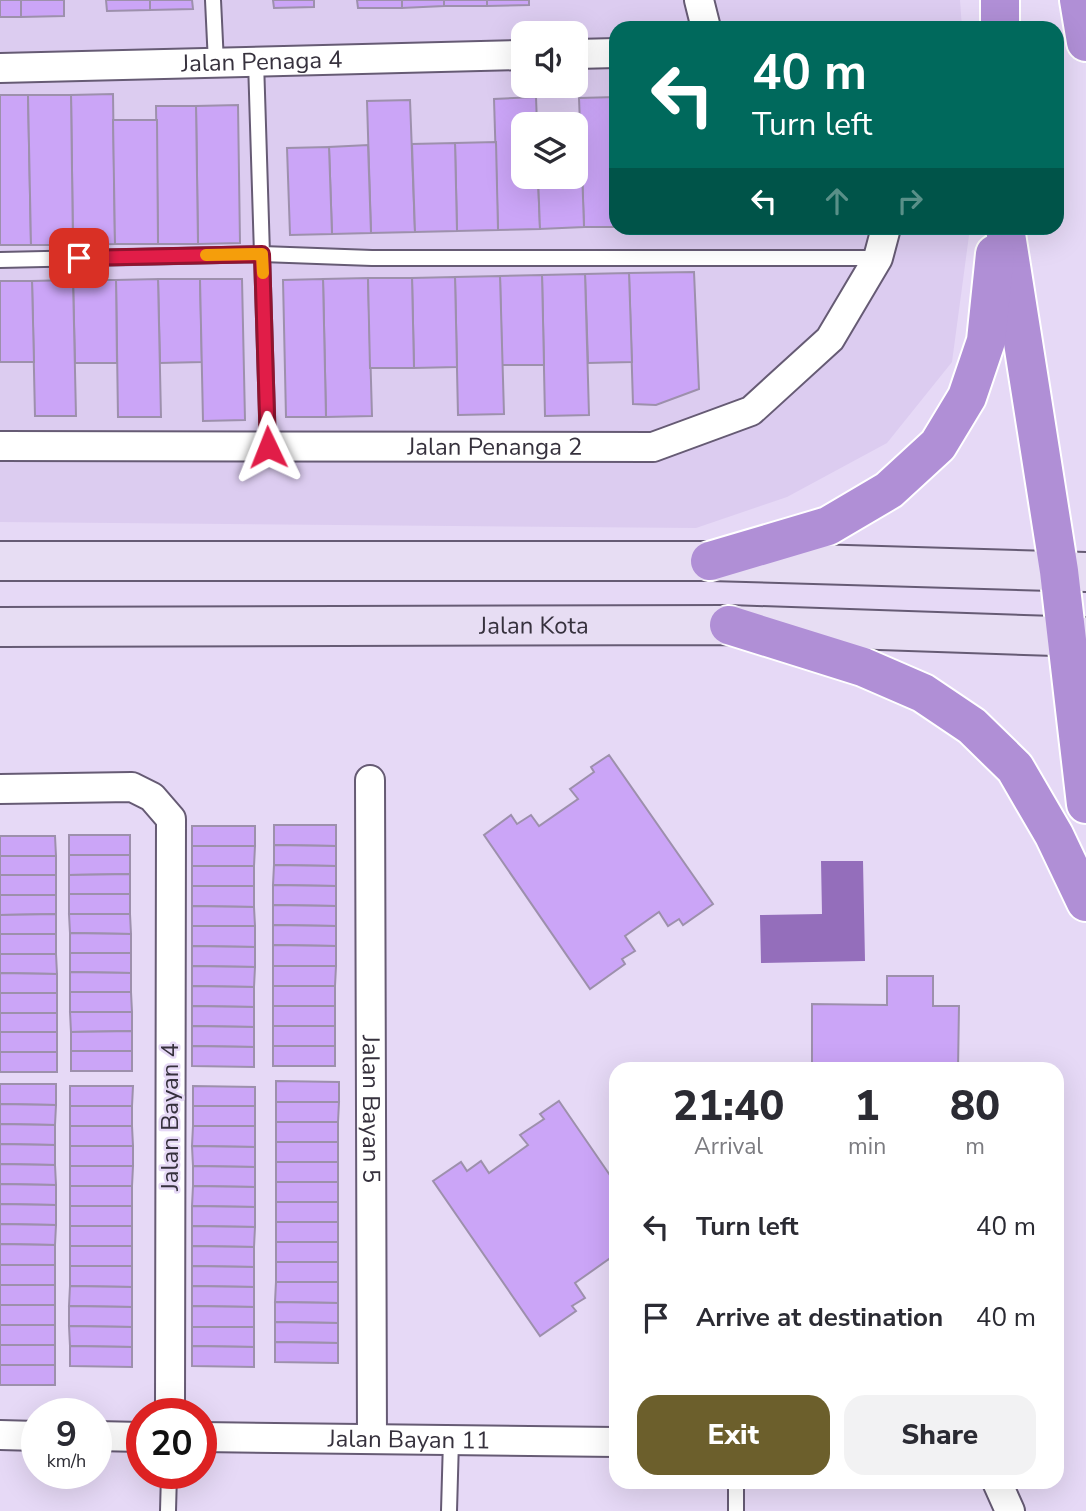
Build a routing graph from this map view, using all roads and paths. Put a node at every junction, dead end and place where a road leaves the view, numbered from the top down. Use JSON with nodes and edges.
{"nodes":[{"id":1,"x":214,"y":0,"type":"edge"},
{"id":2,"x":699,"y":0,"type":"edge"},
{"id":3,"x":1000,"y":0,"type":"edge"},
{"id":4,"x":1079,"y":0,"type":"edge"},
{"id":5,"x":704,"y":21,"type":"edge"},
{"id":6,"x":1000,"y":21,"type":"edge"},
{"id":7,"x":1086,"y":42,"type":"edge"},
{"id":8,"x":609,"y":53,"type":"edge"},
{"id":9,"x":588,"y":54,"type":"edge"},
{"id":10,"x":511,"y":55,"type":"edge"},
{"id":11,"x":256,"y":61,"type":"junction"},
{"id":12,"x":216,"y":62,"type":"junction"},
{"id":13,"x":0,"y":68,"type":"edge"},
{"id":14,"x":884,"y":235,"type":"edge"},
{"id":15,"x":997,"y":235,"type":"edge"},
{"id":16,"x":1006,"y":235,"type":"edge"},
{"id":17,"x":262,"y":254,"type":"junction"},
{"id":18,"x":878,"y":258,"type":"junction"},
{"id":19,"x":0,"y":260,"type":"edge"},
{"id":20,"x":0,"y":446,"type":"edge"},
{"id":21,"x":268,"y":447,"type":"junction"},
{"id":22,"x":0,"y":561,"type":"edge"},
{"id":23,"x":710,"y":561,"type":"junction"},
{"id":24,"x":1072,"y":571,"type":"edge"},
{"id":25,"x":729,"y":625,"type":"junction"},
{"id":26,"x":0,"y":627,"type":"edge"},
{"id":27,"x":1077,"y":636,"type":"edge"},
{"id":28,"x":370,"y":780,"type":"dead end"},
{"id":29,"x":0,"y":789,"type":"edge"},
{"id":30,"x":1086,"y":804,"type":"edge"},
{"id":31,"x":1086,"y":902,"type":"edge"},
{"id":32,"x":170,"y":1398,"type":"edge"},
{"id":33,"x":0,"y":1435,"type":"edge"},
{"id":34,"x":21,"y":1436,"type":"edge"},
{"id":35,"x":217,"y":1437,"type":"edge"},
{"id":36,"x":372,"y":1439,"type":"junction"},
{"id":37,"x":451,"y":1440,"type":"junction"},
{"id":38,"x":609,"y":1442,"type":"edge"},
{"id":39,"x":169,"y":1489,"type":"edge"},
{"id":40,"x":736,"y":1489,"type":"edge"},
{"id":41,"x":1000,"y":1489,"type":"edge"},
{"id":42,"x":168,"y":1511,"type":"edge"},
{"id":43,"x":449,"y":1511,"type":"edge"},
{"id":44,"x":736,"y":1511,"type":"edge"},
{"id":45,"x":1010,"y":1511,"type":"edge"}],
"edges":[{"from":1,"to":12,"type":"lane"},
{"from":2,"to":5,"type":"street"},
{"from":3,"to":6,"type":"highway"},
{"from":4,"to":7,"type":"highway"},
{"from":8,"to":9,"type":"street"},
{"from":10,"to":11,"type":"street","name":"Jalan Penaga 4"},
{"from":11,"to":12,"type":"street","name":"Jalan Penaga 4"},
{"from":11,"to":17,"type":"lane"},
{"from":12,"to":13,"type":"street","name":"Jalan Penaga 4"},
{"from":14,"to":18,"type":"street","name":"Jalan Penanga 2"},
{"from":15,"to":23,"type":"highway"},
{"from":16,"to":24,"type":"highway"},
{"from":17,"to":18,"type":"lane"},
{"from":17,"to":19,"type":"lane"},
{"from":17,"to":21,"type":"lane"},
{"from":18,"to":21,"type":"street","name":"Jalan Penanga 2"},
{"from":20,"to":21,"type":"street","name":"Jalan Penanga 2"},
{"from":22,"to":23,"type":"main road"},
{"from":23,"to":24,"type":"main road"},
{"from":24,"to":27,"type":"highway"},
{"from":25,"to":26,"type":"main road","name":"Jalan Kota"},
{"from":25,"to":27,"type":"main road","name":"Jalan Kota"},
{"from":25,"to":31,"type":"highway"},
{"from":27,"to":30,"type":"highway"},
{"from":28,"to":36,"type":"street","name":"Jalan Bayan 5"},
{"from":29,"to":32,"type":"street","name":"Jalan Bayan 4"},
{"from":33,"to":34,"type":"street"},
{"from":35,"to":36,"type":"street","name":"Jalan Bayan 11"},
{"from":36,"to":37,"type":"street","name":"Jalan Bayan 11"},
{"from":37,"to":38,"type":"street","name":"Jalan Bayan 11"},
{"from":37,"to":43,"type":"lane"},
{"from":39,"to":42,"type":"lane"},
{"from":40,"to":44,"type":"lane"},
{"from":41,"to":45,"type":"street"}]}
